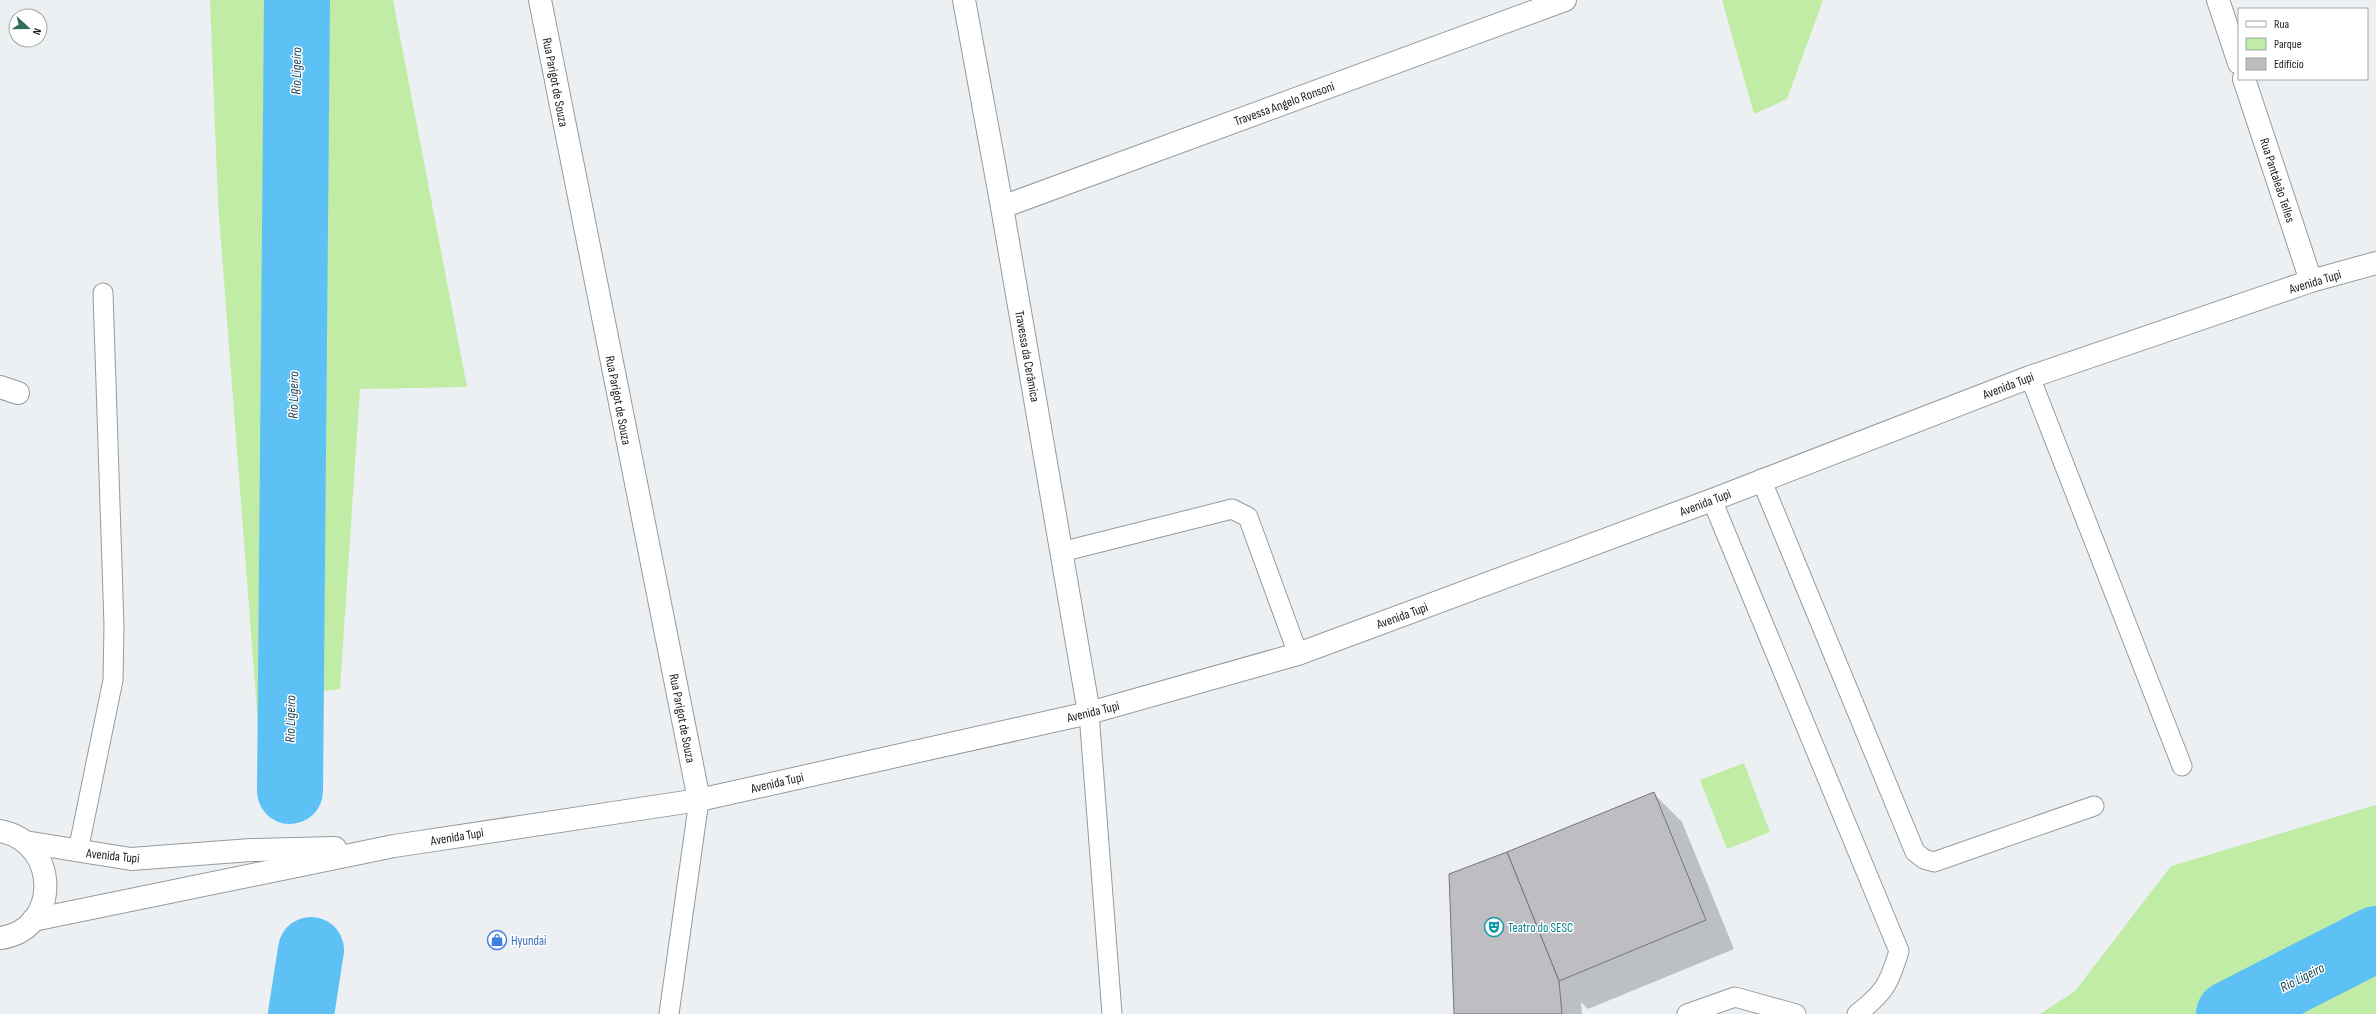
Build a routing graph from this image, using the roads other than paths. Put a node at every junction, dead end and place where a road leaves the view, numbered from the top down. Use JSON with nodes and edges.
{"nodes":[{"id":1,"x":540,"y":0,"type":"edge"},
{"id":2,"x":964,"y":0,"type":"edge"},
{"id":3,"x":1565,"y":0,"type":"edge"},
{"id":4,"x":2218,"y":0,"type":"edge"},
{"id":5,"x":2238,"y":60,"type":"edge"},
{"id":6,"x":2244,"y":80,"type":"edge"},
{"id":7,"x":1002,"y":207,"type":"junction"},
{"id":8,"x":2376,"y":263,"type":"edge"},
{"id":9,"x":2311,"y":281,"type":"junction"},
{"id":10,"x":103,"y":293,"type":"dead end"},
{"id":11,"x":2030,"y":376,"type":"junction"},
{"id":12,"x":1761,"y":479,"type":"junction"},
{"id":13,"x":1712,"y":500,"type":"junction"},
{"id":14,"x":1061,"y":552,"type":"junction"},
{"id":15,"x":1298,"y":654,"type":"junction"},
{"id":16,"x":1089,"y":713,"type":"junction"},
{"id":17,"x":2182,"y":766,"type":"dead end"},
{"id":18,"x":699,"y":800,"type":"junction"},
{"id":19,"x":2094,"y":806,"type":"dead end"},
{"id":20,"x":0,"y":831,"type":"edge"},
{"id":21,"x":25,"y":842,"type":"junction"},
{"id":22,"x":394,"y":846,"type":"junction"},
{"id":23,"x":78,"y":851,"type":"junction"},
{"id":24,"x":33,"y":920,"type":"junction"},
{"id":25,"x":0,"y":938,"type":"edge"},
{"id":26,"x":669,"y":1014,"type":"edge"},
{"id":27,"x":1112,"y":1014,"type":"edge"},
{"id":28,"x":1687,"y":1014,"type":"edge"},
{"id":29,"x":1796,"y":1014,"type":"edge"},
{"id":30,"x":1857,"y":1014,"type":"edge"}],
"edges":[{"from":1,"to":18,"type":"main road","name":"Rua Parigot de Souza"},
{"from":2,"to":7,"type":"main road","name":"Travessa da Cerâmica"},
{"from":3,"to":7,"type":"main road","name":"Travessa Angelo Ronsoni"},
{"from":4,"to":5,"type":"main road"},
{"from":6,"to":9,"type":"main road","name":"Rua Pantaleão Telles"},
{"from":7,"to":14,"type":"main road","name":"Travessa da Cerâmica"},
{"from":8,"to":9,"type":"main road","name":"Avenida Tupi"},
{"from":9,"to":11,"type":"main road","name":"Avenida Tupi"},
{"from":10,"to":23,"type":"lane"},
{"from":11,"to":12,"type":"main road","name":"Avenida Tupi"},
{"from":11,"to":17,"type":"lane"},
{"from":12,"to":13,"type":"main road","name":"Avenida Tupi"},
{"from":12,"to":19,"type":"lane"},
{"from":13,"to":15,"type":"main road","name":"Avenida Tupi"},
{"from":13,"to":30,"type":"lane"},
{"from":14,"to":15,"type":"lane"},
{"from":14,"to":16,"type":"main road","name":"Travessa da Cerâmica"},
{"from":15,"to":16,"type":"main road","name":"Avenida Tupi"},
{"from":16,"to":18,"type":"main road","name":"Avenida Tupi"},
{"from":16,"to":27,"type":"lane"},
{"from":18,"to":22,"type":"main road","name":"Avenida Tupi"},
{"from":18,"to":26,"type":"lane"},
{"from":20,"to":21,"type":"main road"},
{"from":21,"to":23,"type":"main road","name":"Avenida Tupi"},
{"from":21,"to":24,"type":"main road"},
{"from":22,"to":23,"type":"main road","name":"Avenida Tupi"},
{"from":22,"to":24,"type":"main road","name":"Avenida Tupi"},
{"from":24,"to":25,"type":"main road"},
{"from":28,"to":29,"type":"lane"}]}
